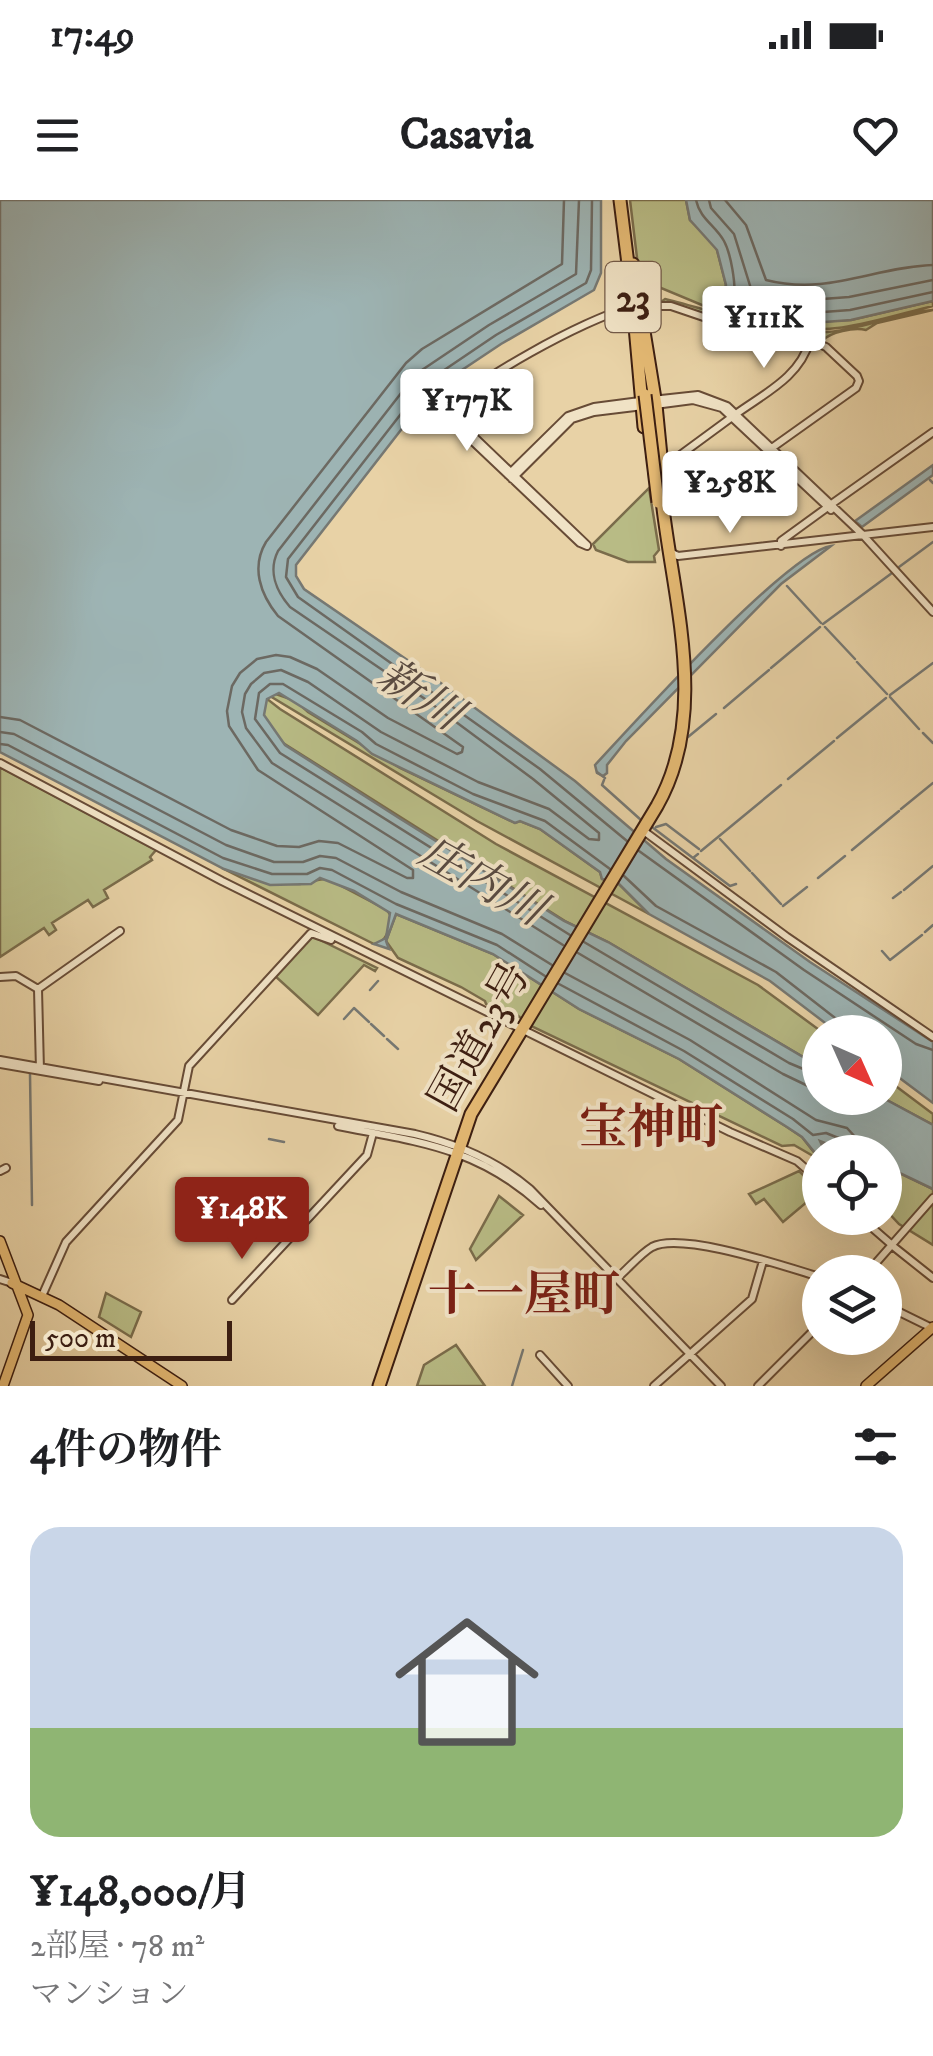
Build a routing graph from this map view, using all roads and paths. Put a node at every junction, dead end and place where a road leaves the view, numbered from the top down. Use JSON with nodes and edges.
{"nodes":[{"id":1,"x":623,"y":200,"type":"edge"},
{"id":2,"x":644,"y":306,"type":"dead end"},
{"id":3,"x":628,"y":308,"type":"dead end"},
{"id":4,"x":810,"y":340,"type":"junction"},
{"id":5,"x":648,"y":400,"type":"junction"},
{"id":6,"x":734,"y":415,"type":"junction"},
{"id":7,"x":933,"y":432,"type":"edge"},
{"id":8,"x":770,"y":450,"type":"junction"},
{"id":9,"x":663,"y":468,"type":"junction"},
{"id":10,"x":512,"y":475,"type":"junction"},
{"id":11,"x":660,"y":501,"type":"junction"},
{"id":12,"x":833,"y":503,"type":"dead end"},
{"id":13,"x":826,"y":509,"type":"dead end"},
{"id":14,"x":933,"y":529,"type":"edge"},
{"id":15,"x":860,"y":535,"type":"junction"},
{"id":16,"x":781,"y":546,"type":"junction"},
{"id":17,"x":669,"y":554,"type":"junction"},
{"id":18,"x":933,"y":612,"type":"edge"},
{"id":19,"x":682,"y":665,"type":"junction"},
{"id":20,"x":0,"y":763,"type":"edge"},
{"id":21,"x":641,"y":828,"type":"junction"},
{"id":22,"x":120,"y":931,"type":"dead end"},
{"id":23,"x":342,"y":941,"type":"junction"},
{"id":24,"x":0,"y":977,"type":"edge"},
{"id":25,"x":38,"y":989,"type":"junction"},
{"id":26,"x":519,"y":1029,"type":"junction"},
{"id":27,"x":933,"y":1037,"type":"edge"},
{"id":28,"x":0,"y":1062,"type":"edge"},
{"id":29,"x":40,"y":1069,"type":"junction"},
{"id":30,"x":183,"y":1094,"type":"junction"},
{"id":31,"x":373,"y":1133,"type":"junction"},
{"id":32,"x":456,"y":1149,"type":"junction"},
{"id":33,"x":802,"y":1165,"type":"edge"},
{"id":34,"x":933,"y":1200,"type":"edge"},
{"id":35,"x":881,"y":1235,"type":"edge"},
{"id":36,"x":0,"y":1242,"type":"edge"},
{"id":37,"x":893,"y":1246,"type":"junction"},
{"id":38,"x":0,"y":1252,"type":"edge"},
{"id":39,"x":885,"y":1255,"type":"edge"},
{"id":40,"x":764,"y":1262,"type":"junction"},
{"id":41,"x":802,"y":1272,"type":"edge"},
{"id":42,"x":617,"y":1278,"type":"junction"},
{"id":43,"x":933,"y":1278,"type":"edge"},
{"id":44,"x":0,"y":1279,"type":"edge"},
{"id":45,"x":14,"y":1285,"type":"junction"},
{"id":46,"x":45,"y":1297,"type":"junction"},
{"id":47,"x":232,"y":1300,"type":"dead end"},
{"id":48,"x":902,"y":1313,"type":"edge"},
{"id":49,"x":932,"y":1328,"type":"edge"},
{"id":50,"x":802,"y":1344,"type":"edge"},
{"id":51,"x":540,"y":1354,"type":"dead end"},
{"id":52,"x":689,"y":1355,"type":"junction"},
{"id":53,"x":2,"y":1384,"type":"edge"},
{"id":54,"x":182,"y":1386,"type":"edge"},
{"id":55,"x":375,"y":1386,"type":"edge"},
{"id":56,"x":568,"y":1386,"type":"edge"},
{"id":57,"x":654,"y":1386,"type":"edge"},
{"id":58,"x":719,"y":1386,"type":"edge"},
{"id":59,"x":761,"y":1386,"type":"edge"},
{"id":60,"x":866,"y":1386,"type":"edge"}],
"edges":[{"from":1,"to":5,"type":"highway","name":"国道23号","number":"23"},
{"from":1,"to":5,"type":"highway","name":"国道23号","number":"23"},
{"from":2,"to":4,"type":"street"},
{"from":3,"to":10,"type":"street"},
{"from":4,"to":6,"type":"street"},
{"from":4,"to":8,"type":"street"},
{"from":5,"to":6,"type":"street"},
{"from":5,"to":9,"type":"highway"},
{"from":5,"to":10,"type":"street"},
{"from":5,"to":11,"type":"highway","name":"国道23号","number":"23","bridge":true},
{"from":5,"to":17,"type":"highway"},
{"from":6,"to":8,"type":"street"},
{"from":6,"to":9,"type":"street"},
{"from":7,"to":12,"type":"street"},
{"from":8,"to":15,"type":"street"},
{"from":9,"to":17,"type":"highway"},
{"from":10,"to":10,"type":"street"},
{"from":11,"to":17,"type":"highway","name":"国道23号","number":"23"},
{"from":11,"to":19,"type":"highway","name":"国道23号","number":"23"},
{"from":13,"to":16,"type":"street"},
{"from":14,"to":15,"type":"street"},
{"from":15,"to":16,"type":"street"},
{"from":15,"to":18,"type":"street"},
{"from":16,"to":17,"type":"street"},
{"from":17,"to":19,"type":"highway"},
{"from":17,"to":19,"type":"highway","name":"国道23号","number":"23"},
{"from":19,"to":21,"type":"highway","name":"国道23号","number":"23"},
{"from":20,"to":23,"type":"street"},
{"from":21,"to":26,"type":"highway","name":"国道23号","number":"23"},
{"from":21,"to":27,"type":"street"},
{"from":22,"to":25,"type":"street"},
{"from":23,"to":26,"type":"street"},
{"from":23,"to":30,"type":"street"},
{"from":24,"to":25,"type":"street"},
{"from":25,"to":29,"type":"street"},
{"from":26,"to":32,"type":"highway","name":"国道23号","number":"23"},
{"from":26,"to":33,"type":"street"},
{"from":28,"to":29,"type":"street"},
{"from":29,"to":30,"type":"street"},
{"from":30,"to":31,"type":"street"},
{"from":30,"to":32,"type":"street"},
{"from":30,"to":46,"type":"street"},
{"from":31,"to":32,"type":"street"},
{"from":31,"to":47,"type":"street"},
{"from":32,"to":42,"type":"street"},
{"from":32,"to":52,"type":"street"},
{"from":32,"to":55,"type":"highway","name":"国道23号","number":"23"},
{"from":34,"to":37,"type":"street"},
{"from":35,"to":37,"type":"street"},
{"from":36,"to":45,"type":"main road"},
{"from":37,"to":39,"type":"street"},
{"from":37,"to":43,"type":"street"},
{"from":38,"to":45,"type":"main road"},
{"from":40,"to":41,"type":"street"},
{"from":40,"to":42,"type":"street"},
{"from":40,"to":52,"type":"street"},
{"from":42,"to":52,"type":"street"},
{"from":44,"to":45,"type":"street"},
{"from":45,"to":46,"type":"main road"},
{"from":45,"to":53,"type":"main road"},
{"from":46,"to":54,"type":"main road"},
{"from":48,"to":49,"type":"street"},
{"from":49,"to":60,"type":"main road"},
{"from":50,"to":59,"type":"street"},
{"from":51,"to":56,"type":"street"},
{"from":52,"to":57,"type":"street"},
{"from":52,"to":58,"type":"street"}]}
